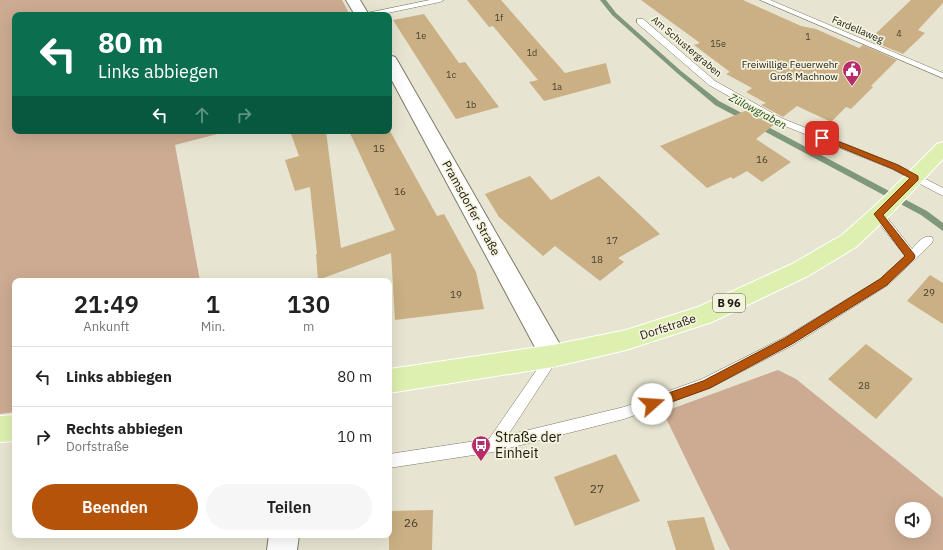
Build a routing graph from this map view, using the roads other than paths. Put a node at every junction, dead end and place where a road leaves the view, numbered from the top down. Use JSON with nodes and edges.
{"nodes":[{"id":1,"x":402,"y":0,"type":"edge"},
{"id":2,"x":440,"y":0,"type":"edge"},
{"id":3,"x":764,"y":0,"type":"edge"},
{"id":4,"x":360,"y":10,"type":"edge"},
{"id":5,"x":640,"y":21,"type":"dead end"},
{"id":6,"x":392,"y":65,"type":"edge"},
{"id":7,"x":943,"y":76,"type":"edge"},
{"id":8,"x":943,"y":148,"type":"edge"},
{"id":9,"x":915,"y":178,"type":"junction"},
{"id":10,"x":943,"y":192,"type":"edge"},
{"id":11,"x":887,"y":206,"type":"junction"},
{"id":12,"x":928,"y":240,"type":"dead end"},
{"id":13,"x":911,"y":256,"type":"junction"},
{"id":14,"x":553,"y":356,"type":"junction"},
{"id":15,"x":392,"y":382,"type":"edge"},
{"id":16,"x":12,"y":428,"type":"edge"},
{"id":17,"x":0,"y":429,"type":"edge"},
{"id":18,"x":493,"y":445,"type":"junction"},
{"id":19,"x":392,"y":461,"type":"edge"},
{"id":20,"x":284,"y":538,"type":"edge"},
{"id":21,"x":282,"y":550,"type":"edge"}],
"edges":[{"from":1,"to":4,"type":"lane"},
{"from":2,"to":4,"type":"lane"},
{"from":3,"to":7,"type":"lane","name":"Fardellaweg"},
{"from":5,"to":9,"type":"lane","name":"Am Schustergraben"},
{"from":6,"to":14,"type":"street","name":"Pramsdorfer Straße"},
{"from":8,"to":9,"type":"main road","name":"Dorfstraße","number":"B 96"},
{"from":9,"to":10,"type":"lane","name":"Am Schustergraben"},
{"from":9,"to":11,"type":"main road","name":"Dorfstraße","number":"B 96"},
{"from":11,"to":13,"type":"lane"},
{"from":11,"to":14,"type":"main road","name":"Dorfstraße","number":"B 96"},
{"from":12,"to":13,"type":"lane"},
{"from":13,"to":18,"type":"lane"},
{"from":14,"to":15,"type":"main road","name":"Dorfstraße","number":"B 96"},
{"from":14,"to":18,"type":"lane"},
{"from":16,"to":17,"type":"main road"},
{"from":18,"to":19,"type":"lane"},
{"from":20,"to":21,"type":"street"}]}
